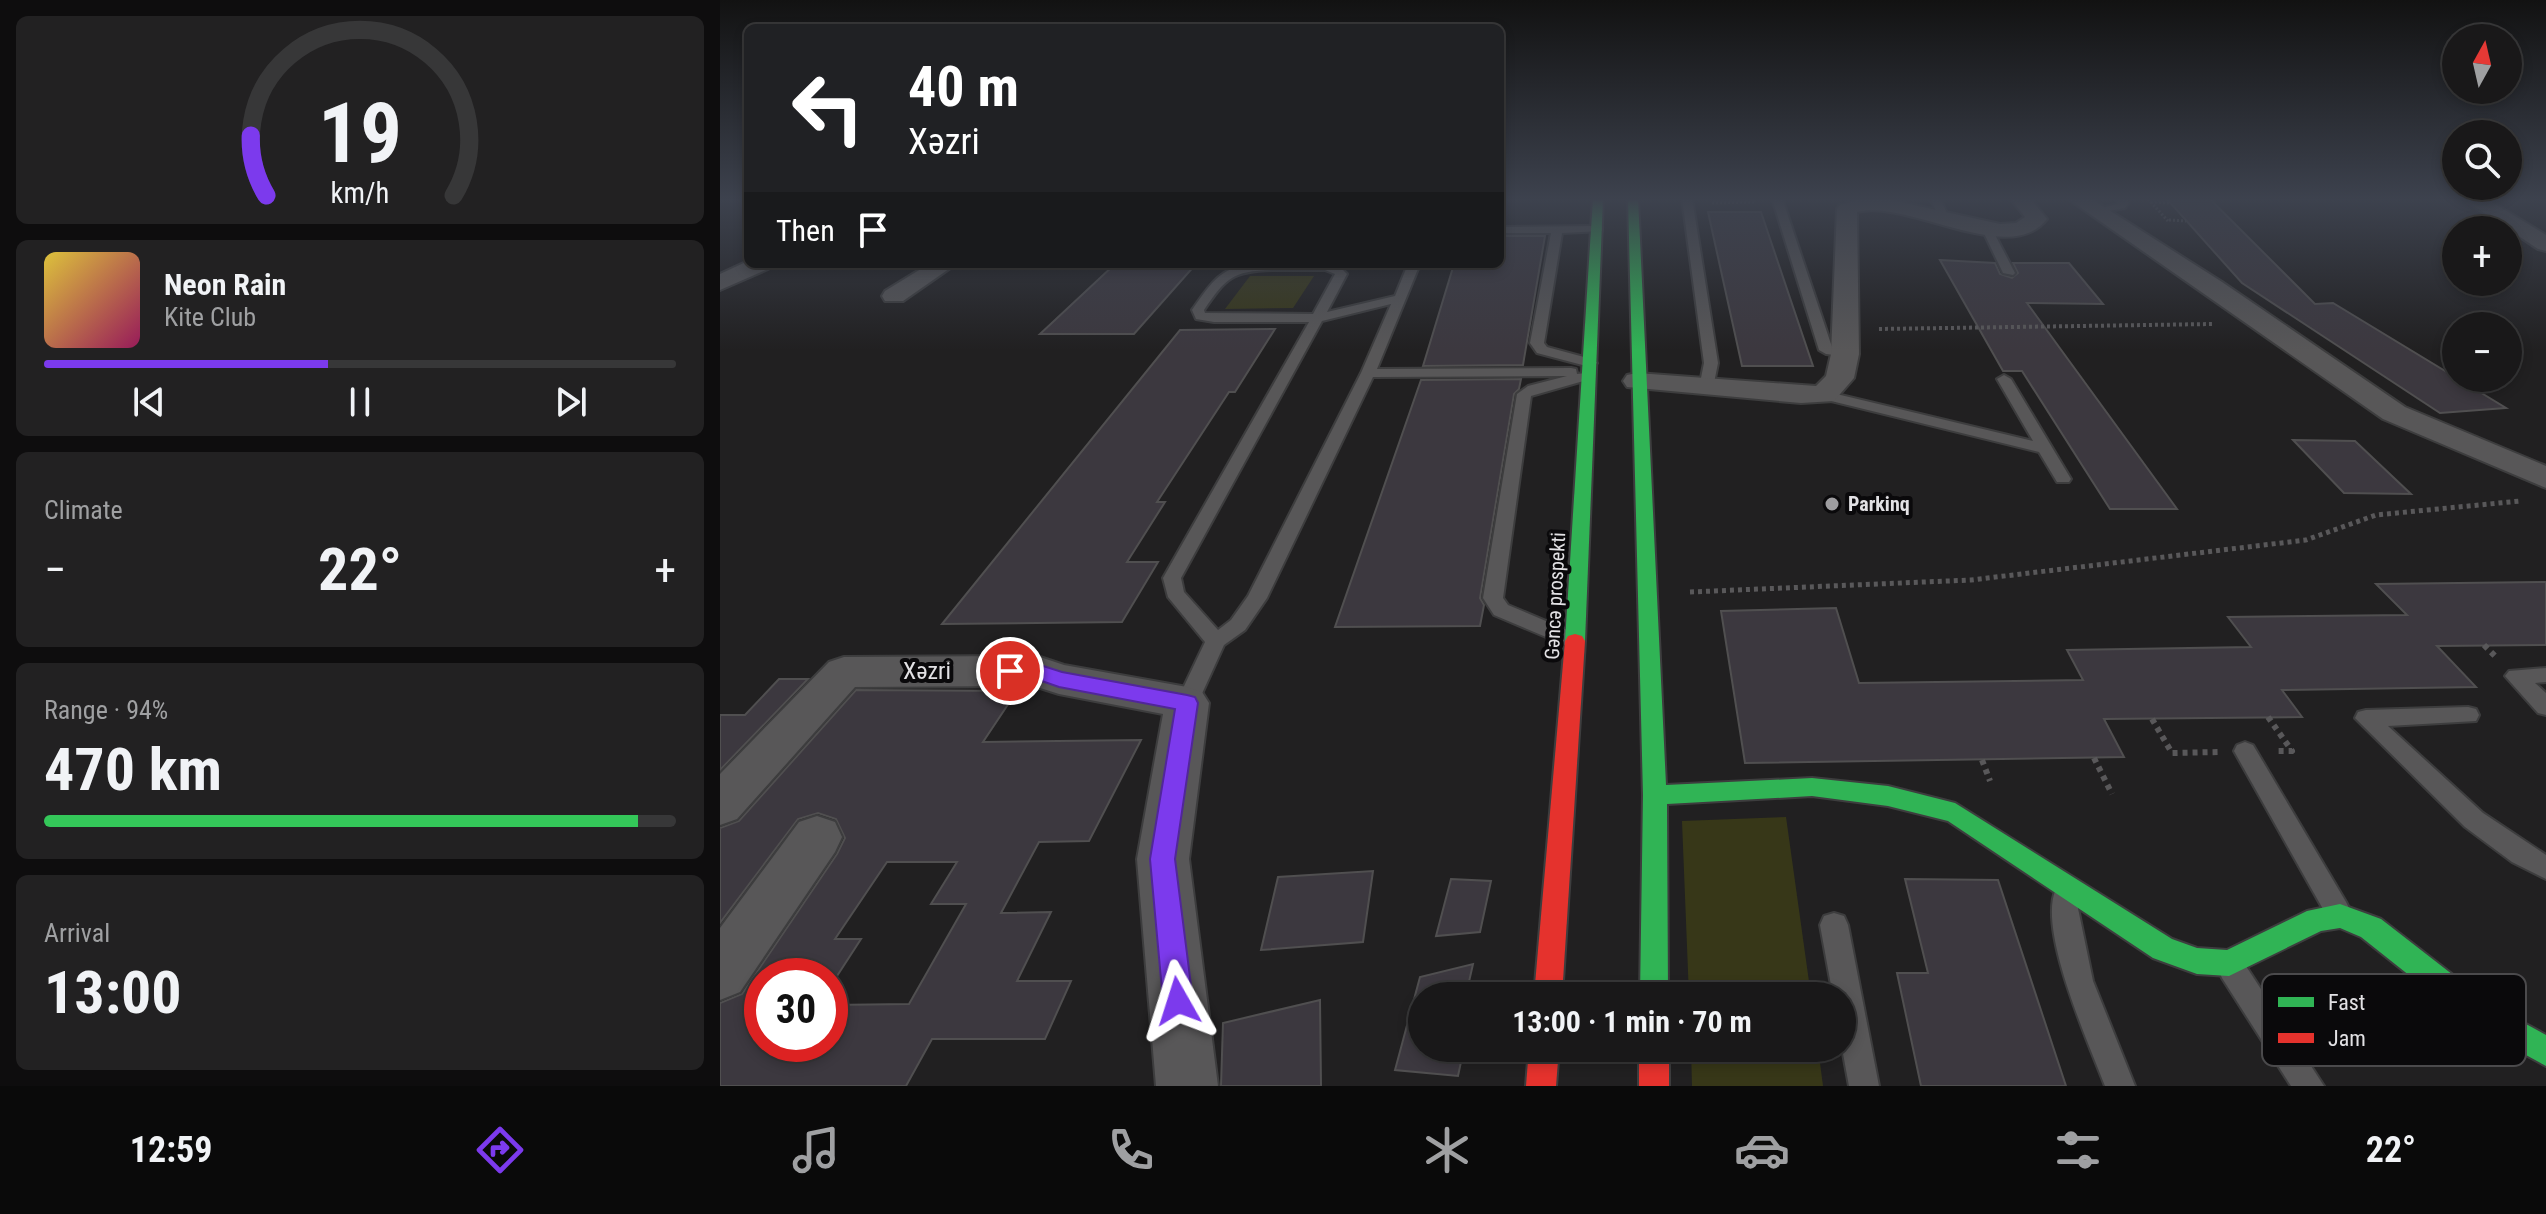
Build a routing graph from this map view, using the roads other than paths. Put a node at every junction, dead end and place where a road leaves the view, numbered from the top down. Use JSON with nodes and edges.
{"nodes":[{"id":1,"x":1554,"y":249,"type":"edge"},
{"id":2,"x":1596,"y":249,"type":"edge"},
{"id":3,"x":1635,"y":249,"type":"edge"},
{"id":4,"x":1694,"y":249,"type":"edge"},
{"id":5,"x":1794,"y":249,"type":"edge"},
{"id":6,"x":1847,"y":249,"type":"edge"},
{"id":7,"x":1997,"y":249,"type":"edge"},
{"id":8,"x":2162,"y":249,"type":"edge"},
{"id":9,"x":752,"y":268,"type":"edge"},
{"id":10,"x":939,"y":268,"type":"edge"},
{"id":11,"x":1412,"y":268,"type":"edge"},
{"id":12,"x":2009,"y":273,"type":"dead end"},
{"id":13,"x":720,"y":283,"type":"edge"},
{"id":14,"x":894,"y":296,"type":"dead end"},
{"id":15,"x":1400,"y":298,"type":"junction"},
{"id":16,"x":1317,"y":318,"type":"junction"},
{"id":17,"x":1845,"y":354,"type":"junction"},
{"id":18,"x":1590,"y":370,"type":"junction"},
{"id":19,"x":1368,"y":373,"type":"junction"},
{"id":20,"x":2004,"y":379,"type":"dead end"},
{"id":21,"x":1637,"y":381,"type":"junction"},
{"id":22,"x":1707,"y":383,"type":"junction"},
{"id":23,"x":1824,"y":395,"type":"junction"},
{"id":24,"x":2045,"y":449,"type":"junction"},
{"id":25,"x":2063,"y":479,"type":"dead end"},
{"id":26,"x":2539,"y":489,"type":"edge"},
{"id":27,"x":1216,"y":641,"type":"junction"},
{"id":28,"x":1575,"y":641,"type":"junction"},
{"id":29,"x":2546,"y":675,"type":"edge"},
{"id":30,"x":1187,"y":703,"type":"junction"},
{"id":31,"x":2546,"y":707,"type":"edge"},
{"id":32,"x":2468,"y":715,"type":"dead end"},
{"id":33,"x":2245,"y":751,"type":"dead end"},
{"id":34,"x":1655,"y":795,"type":"junction"},
{"id":35,"x":720,"y":805,"type":"edge"},
{"id":36,"x":817,"y":837,"type":"dead end"},
{"id":37,"x":2546,"y":868,"type":"edge"},
{"id":38,"x":2064,"y":886,"type":"junction"},
{"id":39,"x":2340,"y":916,"type":"junction"},
{"id":40,"x":1834,"y":925,"type":"dead end"},
{"id":41,"x":2229,"y":963,"type":"junction"},
{"id":42,"x":720,"y":973,"type":"edge"},
{"id":43,"x":2430,"y":974,"type":"edge"},
{"id":44,"x":1549,"y":982,"type":"edge"},
{"id":45,"x":1654,"y":982,"type":"edge"},
{"id":46,"x":2262,"y":1014,"type":"edge"},
{"id":47,"x":2526,"y":1040,"type":"edge"},
{"id":48,"x":2546,"y":1051,"type":"edge"},
{"id":49,"x":1543,"y":1062,"type":"edge"},
{"id":50,"x":1654,"y":1062,"type":"edge"},
{"id":51,"x":2296,"y":1066,"type":"edge"},
{"id":52,"x":1187,"y":1086,"type":"edge"},
{"id":53,"x":1541,"y":1086,"type":"edge"},
{"id":54,"x":1654,"y":1086,"type":"edge"},
{"id":55,"x":1864,"y":1086,"type":"edge"},
{"id":56,"x":2120,"y":1086,"type":"edge"},
{"id":57,"x":2309,"y":1086,"type":"edge"}],
"edges":[{"from":1,"to":18,"type":"lane"},
{"from":2,"to":18,"type":"main road","name":"Gəncə prospekti"},
{"from":3,"to":21,"type":"main road"},
{"from":4,"to":22,"type":"lane"},
{"from":5,"to":17,"type":"lane"},
{"from":6,"to":17,"type":"street"},
{"from":7,"to":12,"type":"lane"},
{"from":8,"to":26,"type":"street"},
{"from":9,"to":13,"type":"street"},
{"from":10,"to":14,"type":"street"},
{"from":11,"to":15,"type":"lane"},
{"from":15,"to":16,"type":"lane"},
{"from":15,"to":19,"type":"lane"},
{"from":16,"to":16,"type":"lane"},
{"from":16,"to":27,"type":"lane"},
{"from":17,"to":23,"type":"street"},
{"from":18,"to":19,"type":"lane"},
{"from":18,"to":28,"type":"main road","name":"Gəncə prospekti"},
{"from":18,"to":28,"type":"lane"},
{"from":19,"to":27,"type":"lane"},
{"from":20,"to":24,"type":"lane"},
{"from":21,"to":22,"type":"street"},
{"from":21,"to":34,"type":"main road"},
{"from":22,"to":23,"type":"street"},
{"from":23,"to":24,"type":"lane"},
{"from":24,"to":25,"type":"lane"},
{"from":27,"to":30,"type":"lane"},
{"from":28,"to":44,"type":"main road","name":"Gəncə prospekti"},
{"from":29,"to":31,"type":"lane"},
{"from":30,"to":35,"type":"street","name":"Xəzri"},
{"from":30,"to":52,"type":"street"},
{"from":32,"to":37,"type":"lane"},
{"from":33,"to":39,"type":"lane"},
{"from":34,"to":38,"type":"main road"},
{"from":34,"to":45,"type":"main road"},
{"from":36,"to":42,"type":"street"},
{"from":38,"to":41,"type":"main road"},
{"from":38,"to":56,"type":"lane"},
{"from":39,"to":41,"type":"main road"},
{"from":39,"to":43,"type":"main road"},
{"from":40,"to":55,"type":"lane"},
{"from":41,"to":46,"type":"lane"},
{"from":47,"to":48,"type":"main road"},
{"from":49,"to":53,"type":"main road"},
{"from":50,"to":54,"type":"main road"},
{"from":51,"to":57,"type":"lane"}]}
